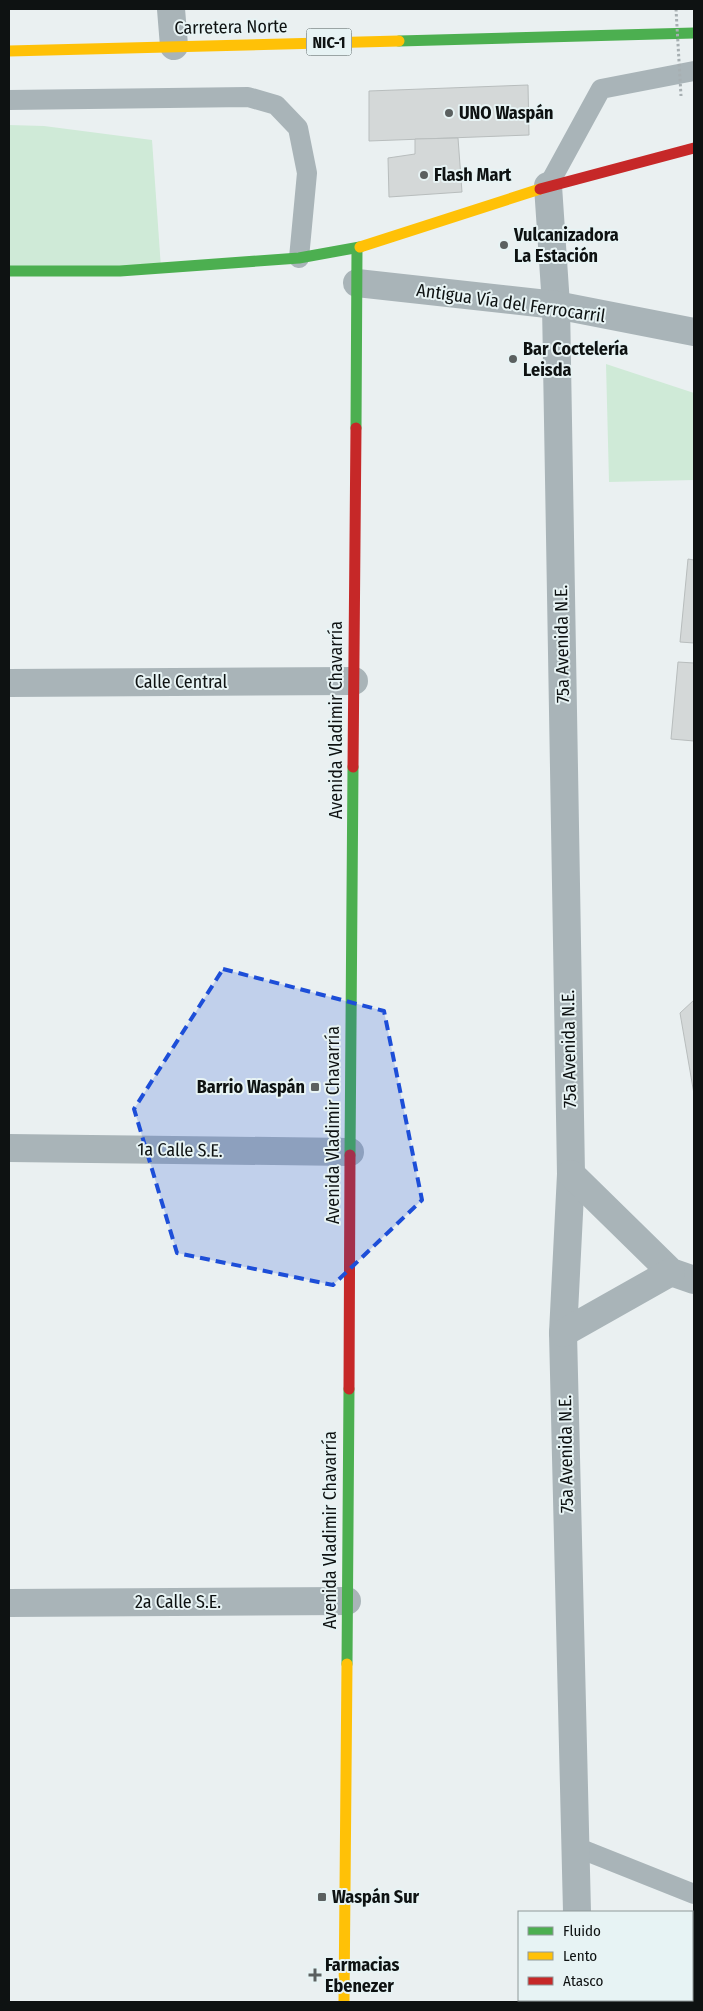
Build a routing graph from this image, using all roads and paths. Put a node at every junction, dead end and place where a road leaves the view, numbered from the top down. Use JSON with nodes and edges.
{"nodes":[{"id":1,"x":171,"y":9,"type":"edge"},
{"id":2,"x":676,"y":9,"type":"edge"},
{"id":3,"x":694,"y":32,"type":"edge"},
{"id":4,"x":174,"y":46,"type":"junction"},
{"id":5,"x":9,"y":50,"type":"edge"},
{"id":6,"x":694,"y":71,"type":"edge"},
{"id":7,"x":681,"y":96,"type":"dead end"},
{"id":8,"x":9,"y":100,"type":"edge"},
{"id":9,"x":694,"y":148,"type":"edge"},
{"id":10,"x":548,"y":186,"type":"junction"},
{"id":11,"x":357,"y":248,"type":"junction"},
{"id":12,"x":299,"y":258,"type":"junction"},
{"id":13,"x":9,"y":271,"type":"edge"},
{"id":14,"x":357,"y":283,"type":"junction"},
{"id":15,"x":556,"y":305,"type":"junction"},
{"id":16,"x":694,"y":332,"type":"edge"},
{"id":17,"x":354,"y":681,"type":"junction"},
{"id":18,"x":9,"y":683,"type":"edge"},
{"id":19,"x":9,"y":1148,"type":"edge"},
{"id":20,"x":350,"y":1152,"type":"junction"},
{"id":21,"x":571,"y":1174,"type":"junction"},
{"id":22,"x":682,"y":1276,"type":"edge"},
{"id":23,"x":563,"y":1333,"type":"junction"},
{"id":24,"x":347,"y":1601,"type":"junction"},
{"id":25,"x":9,"y":1603,"type":"edge"},
{"id":26,"x":576,"y":1847,"type":"junction"},
{"id":27,"x":694,"y":1894,"type":"edge"},
{"id":28,"x":577,"y":1911,"type":"edge"},
{"id":29,"x":344,"y":2002,"type":"edge"}],
"edges":[{"from":1,"to":4,"type":"street"},
{"from":2,"to":7,"type":"path","bridge":true},
{"from":3,"to":4,"type":"main road","name":"Carretera Norte","number":"NIC-1"},
{"from":4,"to":5,"type":"main road","name":"Carretera Norte","number":"NIC-1"},
{"from":6,"to":10,"type":"lane"},
{"from":8,"to":12,"type":"lane"},
{"from":9,"to":10,"type":"main road"},
{"from":10,"to":11,"type":"main road"},
{"from":10,"to":15,"type":"street","name":"75a Avenida N.E."},
{"from":11,"to":12,"type":"main road"},
{"from":11,"to":14,"type":"main road","name":"Avenida Vladimir Chavarría"},
{"from":12,"to":13,"type":"main road"},
{"from":14,"to":15,"type":"street","name":"Antigua Vía del Ferrocarril"},
{"from":14,"to":17,"type":"main road","name":"Avenida Vladimir Chavarría"},
{"from":15,"to":16,"type":"street","name":"Antigua Vía del Ferrocarril"},
{"from":15,"to":21,"type":"street","name":"75a Avenida N.E."},
{"from":17,"to":18,"type":"street","name":"Calle Central"},
{"from":17,"to":20,"type":"main road","name":"Avenida Vladimir Chavarría"},
{"from":19,"to":20,"type":"street","name":"1a Calle S.E."},
{"from":20,"to":24,"type":"main road","name":"Avenida Vladimir Chavarría"},
{"from":21,"to":22,"type":"street"},
{"from":21,"to":23,"type":"street","name":"75a Avenida N.E."},
{"from":22,"to":23,"type":"street"},
{"from":23,"to":26,"type":"street","name":"75a Avenida N.E."},
{"from":24,"to":25,"type":"street","name":"2a Calle S.E."},
{"from":24,"to":29,"type":"main road","name":"Avenida Vladimir Chavarría"},
{"from":26,"to":27,"type":"lane"},
{"from":26,"to":28,"type":"street","name":"75a Avenida N.E."}]}
